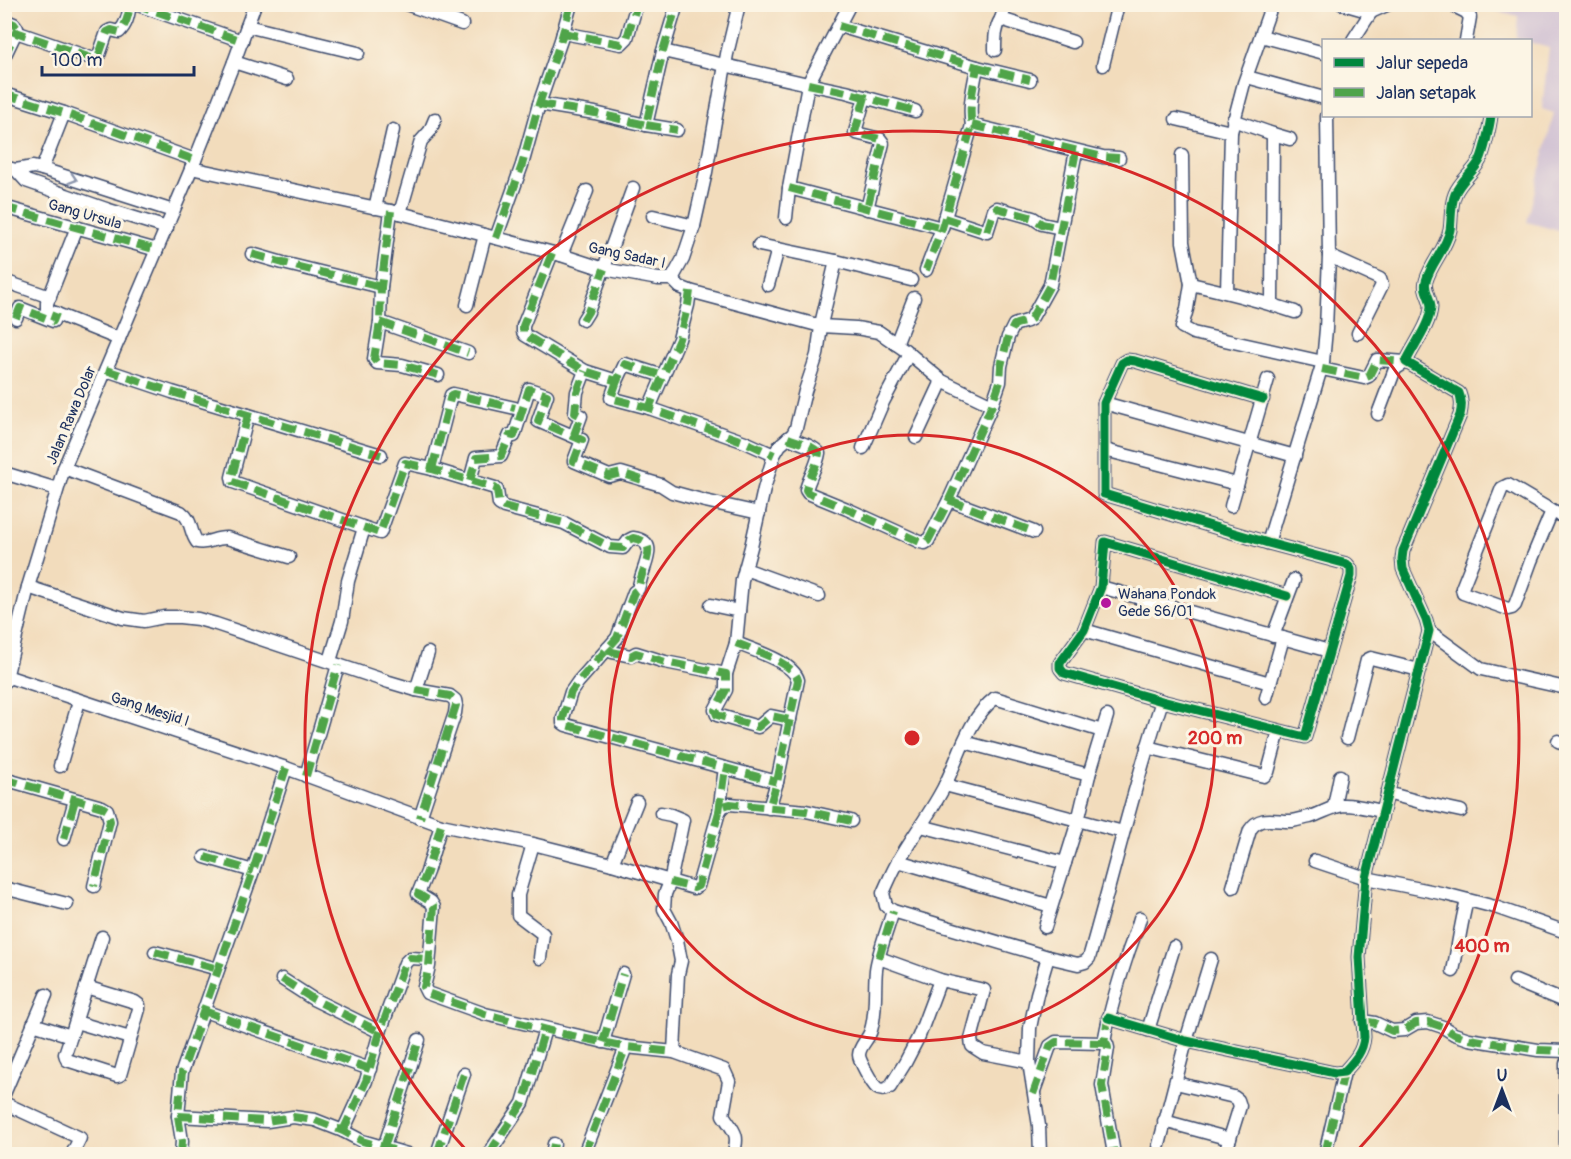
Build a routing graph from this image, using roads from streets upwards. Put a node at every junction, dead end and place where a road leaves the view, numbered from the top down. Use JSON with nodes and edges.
{"nodes":[{"id":1,"x":133,"y":4,"type":"edge"},
{"id":2,"x":255,"y":4,"type":"edge"},
{"id":3,"x":406,"y":4,"type":"edge"},
{"id":4,"x":571,"y":4,"type":"edge"},
{"id":5,"x":637,"y":4,"type":"edge"},
{"id":6,"x":676,"y":4,"type":"edge"},
{"id":7,"x":739,"y":4,"type":"edge"},
{"id":8,"x":849,"y":4,"type":"edge"},
{"id":9,"x":1006,"y":4,"type":"edge"},
{"id":10,"x":1118,"y":4,"type":"edge"},
{"id":11,"x":1272,"y":4,"type":"edge"},
{"id":12,"x":1343,"y":4,"type":"edge"},
{"id":13,"x":1389,"y":4,"type":"edge"},
{"id":14,"x":1450,"y":4,"type":"edge"},
{"id":15,"x":1371,"y":12,"type":"junction"},
{"id":16,"x":1001,"y":19,"type":"junction"},
{"id":17,"x":4,"y":20,"type":"edge"},
{"id":18,"x":462,"y":24,"type":"dead end"},
{"id":19,"x":247,"y":26,"type":"junction"},
{"id":20,"x":838,"y":26,"type":"junction"},
{"id":21,"x":16,"y":32,"type":"junction"},
{"id":22,"x":563,"y":33,"type":"junction"},
{"id":23,"x":1261,"y":36,"type":"junction"},
{"id":24,"x":1354,"y":39,"type":"edge"},
{"id":25,"x":1466,"y":39,"type":"edge"},
{"id":26,"x":242,"y":41,"type":"junction"},
{"id":27,"x":1073,"y":42,"type":"dead end"},
{"id":28,"x":995,"y":50,"type":"dead end"},
{"id":29,"x":663,"y":51,"type":"junction"},
{"id":30,"x":1322,"y":52,"type":"edge"},
{"id":31,"x":358,"y":53,"type":"dead end"},
{"id":32,"x":4,"y":57,"type":"edge"},
{"id":33,"x":234,"y":62,"type":"junction"},
{"id":34,"x":726,"y":65,"type":"junction"},
{"id":35,"x":1103,"y":65,"type":"dead end"},
{"id":36,"x":977,"y":67,"type":"junction"},
{"id":37,"x":1247,"y":77,"type":"junction"},
{"id":38,"x":287,"y":79,"type":"dead end"},
{"id":39,"x":1030,"y":80,"type":"dead end"},
{"id":40,"x":808,"y":84,"type":"junction"},
{"id":41,"x":4,"y":94,"type":"edge"},
{"id":42,"x":865,"y":97,"type":"junction"},
{"id":43,"x":1322,"y":98,"type":"edge"},
{"id":44,"x":538,"y":104,"type":"junction"},
{"id":45,"x":915,"y":111,"type":"dead end"},
{"id":46,"x":64,"y":113,"type":"junction"},
{"id":47,"x":1327,"y":117,"type":"edge"},
{"id":48,"x":1491,"y":117,"type":"edge"},
{"id":49,"x":435,"y":119,"type":"dead end"},
{"id":50,"x":1176,"y":119,"type":"dead end"},
{"id":51,"x":646,"y":125,"type":"junction"},
{"id":52,"x":972,"y":125,"type":"junction"},
{"id":53,"x":1232,"y":126,"type":"junction"},
{"id":54,"x":393,"y":130,"type":"dead end"},
{"id":55,"x":677,"y":130,"type":"dead end"},
{"id":56,"x":1273,"y":134,"type":"junction"},
{"id":57,"x":1290,"y":139,"type":"dead end"},
{"id":58,"x":1076,"y":151,"type":"junction"},
{"id":59,"x":1182,"y":155,"type":"dead end"},
{"id":60,"x":1119,"y":158,"type":"dead end"},
{"id":61,"x":193,"y":164,"type":"junction"},
{"id":62,"x":10,"y":169,"type":"edge"},
{"id":63,"x":42,"y":169,"type":"junction"},
{"id":64,"x":633,"y":188,"type":"dead end"},
{"id":65,"x":789,"y":188,"type":"junction"},
{"id":66,"x":587,"y":191,"type":"dead end"},
{"id":67,"x":4,"y":207,"type":"edge"},
{"id":68,"x":375,"y":207,"type":"junction"},
{"id":69,"x":867,"y":209,"type":"junction"},
{"id":70,"x":173,"y":211,"type":"junction"},
{"id":71,"x":396,"y":212,"type":"junction"},
{"id":72,"x":654,"y":216,"type":"dead end"},
{"id":73,"x":786,"y":218,"type":"dead end"},
{"id":74,"x":943,"y":223,"type":"junction"},
{"id":75,"x":694,"y":226,"type":"junction"},
{"id":76,"x":77,"y":227,"type":"junction"},
{"id":77,"x":167,"y":228,"type":"junction"},
{"id":78,"x":1061,"y":228,"type":"junction"},
{"id":79,"x":491,"y":237,"type":"junction"},
{"id":80,"x":759,"y":245,"type":"dead end"},
{"id":81,"x":778,"y":249,"type":"junction"},
{"id":82,"x":157,"y":250,"type":"junction"},
{"id":83,"x":252,"y":254,"type":"dead end"},
{"id":84,"x":556,"y":254,"type":"junction"},
{"id":85,"x":1329,"y":256,"type":"junction"},
{"id":86,"x":836,"y":261,"type":"junction"},
{"id":87,"x":604,"y":268,"type":"junction"},
{"id":88,"x":926,"y":270,"type":"dead end"},
{"id":89,"x":672,"y":279,"type":"junction"},
{"id":90,"x":911,"y":280,"type":"dead end"},
{"id":91,"x":4,"y":281,"type":"edge"},
{"id":92,"x":768,"y":285,"type":"dead end"},
{"id":93,"x":1191,"y":285,"type":"junction"},
{"id":94,"x":381,"y":287,"type":"junction"},
{"id":95,"x":690,"y":291,"type":"junction"},
{"id":96,"x":1227,"y":292,"type":"junction"},
{"id":97,"x":50,"y":297,"type":"junction"},
{"id":98,"x":914,"y":298,"type":"dead end"},
{"id":99,"x":1272,"y":304,"type":"junction"},
{"id":100,"x":467,"y":305,"type":"dead end"},
{"id":101,"x":1295,"y":312,"type":"dead end"},
{"id":102,"x":56,"y":313,"type":"junction"},
{"id":103,"x":16,"y":318,"type":"dead end"},
{"id":104,"x":583,"y":320,"type":"dead end"},
{"id":105,"x":380,"y":322,"type":"junction"},
{"id":106,"x":821,"y":326,"type":"junction"},
{"id":107,"x":1358,"y":333,"type":"dead end"},
{"id":108,"x":119,"y":339,"type":"junction"},
{"id":109,"x":896,"y":344,"type":"junction"},
{"id":110,"x":468,"y":353,"type":"dead end"},
{"id":111,"x":909,"y":353,"type":"junction"},
{"id":112,"x":1406,"y":362,"type":"junction"},
{"id":113,"x":1323,"y":365,"type":"junction"},
{"id":114,"x":106,"y":370,"type":"junction"},
{"id":115,"x":585,"y":371,"type":"junction"},
{"id":116,"x":438,"y":375,"type":"dead end"},
{"id":117,"x":663,"y":376,"type":"junction"},
{"id":118,"x":1268,"y":379,"type":"dead end"},
{"id":119,"x":617,"y":381,"type":"junction"},
{"id":120,"x":942,"y":381,"type":"junction"},
{"id":121,"x":1263,"y":399,"type":"junction"},
{"id":122,"x":1104,"y":403,"type":"junction"},
{"id":123,"x":992,"y":405,"type":"junction"},
{"id":124,"x":515,"y":408,"type":"dead end"},
{"id":125,"x":650,"y":408,"type":"junction"},
{"id":126,"x":1378,"y":414,"type":"dead end"},
{"id":127,"x":248,"y":415,"type":"junction"},
{"id":128,"x":574,"y":435,"type":"junction"},
{"id":129,"x":916,"y":437,"type":"dead end"},
{"id":130,"x":788,"y":438,"type":"junction"},
{"id":131,"x":1249,"y":443,"type":"junction"},
{"id":132,"x":863,"y":448,"type":"dead end"},
{"id":133,"x":1105,"y":450,"type":"junction"},
{"id":134,"x":381,"y":454,"type":"dead end"},
{"id":135,"x":774,"y":455,"type":"junction"},
{"id":136,"x":1295,"y":456,"type":"junction"},
{"id":137,"x":64,"y":468,"type":"junction"},
{"id":138,"x":432,"y":469,"type":"junction"},
{"id":139,"x":4,"y":473,"type":"edge"},
{"id":140,"x":470,"y":481,"type":"junction"},
{"id":141,"x":1237,"y":484,"type":"junction"},
{"id":142,"x":57,"y":489,"type":"junction"},
{"id":143,"x":949,"y":500,"type":"junction"},
{"id":144,"x":1231,"y":506,"type":"dead end"},
{"id":145,"x":1552,"y":511,"type":"junction"},
{"id":146,"x":759,"y":513,"type":"junction"},
{"id":147,"x":1566,"y":518,"type":"edge"},
{"id":148,"x":364,"y":528,"type":"junction"},
{"id":149,"x":1034,"y":532,"type":"dead end"},
{"id":150,"x":1268,"y":543,"type":"junction"},
{"id":151,"x":289,"y":558,"type":"dead end"},
{"id":152,"x":745,"y":569,"type":"junction"},
{"id":153,"x":1294,"y":580,"type":"dead end"},
{"id":154,"x":28,"y":587,"type":"junction"},
{"id":155,"x":1101,"y":588,"type":"junction"},
{"id":156,"x":819,"y":596,"type":"dead end"},
{"id":157,"x":1287,"y":596,"type":"junction"},
{"id":158,"x":711,"y":605,"type":"dead end"},
{"id":159,"x":739,"y":611,"type":"junction"},
{"id":160,"x":1084,"y":630,"type":"junction"},
{"id":161,"x":1429,"y":631,"type":"junction"},
{"id":162,"x":1278,"y":637,"type":"junction"},
{"id":163,"x":736,"y":643,"type":"junction"},
{"id":164,"x":608,"y":648,"type":"junction"},
{"id":165,"x":1329,"y":651,"type":"junction"},
{"id":166,"x":428,"y":653,"type":"dead end"},
{"id":167,"x":334,"y":663,"type":"junction"},
{"id":168,"x":1419,"y":670,"type":"junction"},
{"id":169,"x":726,"y":674,"type":"junction"},
{"id":170,"x":5,"y":680,"type":"edge"},
{"id":171,"x":1270,"y":683,"type":"junction"},
{"id":172,"x":1566,"y":688,"type":"edge"},
{"id":173,"x":416,"y":690,"type":"junction"},
{"id":174,"x":1266,"y":698,"type":"dead end"},
{"id":175,"x":79,"y":701,"type":"junction"},
{"id":176,"x":1162,"y":701,"type":"junction"},
{"id":177,"x":1107,"y":716,"type":"dead end"},
{"id":178,"x":790,"y":720,"type":"junction"},
{"id":179,"x":1102,"y":731,"type":"junction"},
{"id":180,"x":1279,"y":731,"type":"junction"},
{"id":181,"x":1347,"y":738,"type":"dead end"},
{"id":182,"x":964,"y":742,"type":"junction"},
{"id":183,"x":1147,"y":747,"type":"junction"},
{"id":184,"x":60,"y":766,"type":"dead end"},
{"id":185,"x":286,"y":768,"type":"junction"},
{"id":186,"x":725,"y":768,"type":"junction"},
{"id":187,"x":306,"y":776,"type":"junction"},
{"id":188,"x":1089,"y":776,"type":"junction"},
{"id":189,"x":1340,"y":777,"type":"dead end"},
{"id":190,"x":4,"y":779,"type":"edge"},
{"id":191,"x":777,"y":782,"type":"junction"},
{"id":192,"x":945,"y":785,"type":"junction"},
{"id":193,"x":1387,"y":793,"type":"junction"},
{"id":194,"x":75,"y":800,"type":"junction"},
{"id":195,"x":637,"y":802,"type":"dead end"},
{"id":196,"x":1334,"y":806,"type":"junction"},
{"id":197,"x":770,"y":808,"type":"junction"},
{"id":198,"x":1461,"y":810,"type":"dead end"},
{"id":199,"x":1382,"y":811,"type":"junction"},
{"id":200,"x":719,"y":812,"type":"junction"},
{"id":201,"x":661,"y":813,"type":"dead end"},
{"id":202,"x":420,"y":818,"type":"junction"},
{"id":203,"x":851,"y":821,"type":"dead end"},
{"id":204,"x":1078,"y":821,"type":"junction"},
{"id":205,"x":441,"y":825,"type":"junction"},
{"id":206,"x":921,"y":826,"type":"junction"},
{"id":207,"x":1123,"y":832,"type":"junction"},
{"id":208,"x":64,"y":838,"type":"dead end"},
{"id":209,"x":533,"y":844,"type":"junction"},
{"id":210,"x":205,"y":857,"type":"dead end"},
{"id":211,"x":898,"y":861,"type":"junction"},
{"id":212,"x":1315,"y":861,"type":"dead end"},
{"id":213,"x":1065,"y":863,"type":"junction"},
{"id":214,"x":612,"y":864,"type":"junction"},
{"id":215,"x":253,"y":871,"type":"junction"},
{"id":216,"x":1366,"y":878,"type":"junction"},
{"id":217,"x":670,"y":882,"type":"junction"},
{"id":218,"x":94,"y":886,"type":"dead end"},
{"id":219,"x":1233,"y":887,"type":"dead end"},
{"id":220,"x":4,"y":888,"type":"edge"},
{"id":221,"x":1467,"y":900,"type":"junction"},
{"id":222,"x":67,"y":904,"type":"dead end"},
{"id":223,"x":1052,"y":906,"type":"junction"},
{"id":224,"x":893,"y":911,"type":"junction"},
{"id":225,"x":1140,"y":918,"type":"dead end"},
{"id":226,"x":1045,"y":927,"type":"dead end"},
{"id":227,"x":1566,"y":932,"type":"edge"},
{"id":228,"x":102,"y":937,"type":"dead end"},
{"id":229,"x":1174,"y":947,"type":"dead end"},
{"id":230,"x":155,"y":952,"type":"dead end"},
{"id":231,"x":1048,"y":957,"type":"junction"},
{"id":232,"x":540,"y":958,"type":"dead end"},
{"id":233,"x":879,"y":958,"type":"junction"},
{"id":234,"x":428,"y":959,"type":"junction"},
{"id":235,"x":1211,"y":959,"type":"dead end"},
{"id":236,"x":218,"y":969,"type":"junction"},
{"id":237,"x":1453,"y":971,"type":"dead end"},
{"id":238,"x":623,"y":974,"type":"dead end"},
{"id":239,"x":988,"y":977,"type":"dead end"},
{"id":240,"x":282,"y":979,"type":"dead end"},
{"id":241,"x":940,"y":980,"type":"junction"},
{"id":242,"x":1515,"y":981,"type":"dead end"},
{"id":243,"x":86,"y":987,"type":"junction"},
{"id":244,"x":984,"y":990,"type":"junction"},
{"id":245,"x":46,"y":995,"type":"dead end"},
{"id":246,"x":1566,"y":1002,"type":"edge"},
{"id":247,"x":204,"y":1011,"type":"junction"},
{"id":248,"x":1108,"y":1018,"type":"junction"},
{"id":249,"x":1362,"y":1021,"type":"junction"},
{"id":250,"x":76,"y":1022,"type":"junction"},
{"id":251,"x":33,"y":1024,"type":"junction"},
{"id":252,"x":545,"y":1029,"type":"junction"},
{"id":253,"x":1148,"y":1030,"type":"junction"},
{"id":254,"x":380,"y":1032,"type":"junction"},
{"id":255,"x":72,"y":1036,"type":"junction"},
{"id":256,"x":130,"y":1038,"type":"junction"},
{"id":257,"x":419,"y":1040,"type":"dead end"},
{"id":258,"x":1186,"y":1041,"type":"junction"},
{"id":259,"x":603,"y":1042,"type":"junction"},
{"id":260,"x":1104,"y":1043,"type":"junction"},
{"id":261,"x":626,"y":1047,"type":"junction"},
{"id":262,"x":1566,"y":1051,"type":"edge"},
{"id":263,"x":674,"y":1052,"type":"junction"},
{"id":264,"x":1029,"y":1062,"type":"junction"},
{"id":265,"x":1566,"y":1063,"type":"edge"},
{"id":266,"x":370,"y":1069,"type":"junction"},
{"id":267,"x":1344,"y":1072,"type":"junction"},
{"id":268,"x":464,"y":1074,"type":"dead end"},
{"id":269,"x":1176,"y":1083,"type":"junction"},
{"id":270,"x":4,"y":1094,"type":"edge"},
{"id":271,"x":1033,"y":1094,"type":"junction"},
{"id":272,"x":4,"y":1103,"type":"edge"},
{"id":273,"x":178,"y":1116,"type":"junction"},
{"id":274,"x":1164,"y":1121,"type":"junction"},
{"id":275,"x":343,"y":1131,"type":"junction"},
{"id":276,"x":1230,"y":1138,"type":"junction"},
{"id":277,"x":1159,"y":1145,"type":"dead end"},
{"id":278,"x":384,"y":1147,"type":"junction"},
{"id":279,"x":1566,"y":1148,"type":"edge"},
{"id":280,"x":72,"y":1155,"type":"edge"},
{"id":281,"x":182,"y":1155,"type":"edge"},
{"id":282,"x":407,"y":1155,"type":"edge"},
{"id":283,"x":437,"y":1155,"type":"edge"},
{"id":284,"x":490,"y":1155,"type":"edge"},
{"id":285,"x":584,"y":1155,"type":"edge"},
{"id":286,"x":733,"y":1155,"type":"edge"},
{"id":287,"x":1040,"y":1155,"type":"edge"},
{"id":288,"x":1114,"y":1155,"type":"edge"},
{"id":289,"x":1225,"y":1155,"type":"edge"},
{"id":290,"x":1325,"y":1155,"type":"edge"}],
"edges":[{"from":1,"to":21,"type":"street"},
{"from":1,"to":26,"type":"street"},
{"from":2,"to":19,"type":"street","name":"Jalan Rawa Dolar"},
{"from":3,"to":18,"type":"street"},
{"from":4,"to":22,"type":"street"},
{"from":5,"to":22,"type":"street"},
{"from":6,"to":29,"type":"street"},
{"from":7,"to":34,"type":"street","name":"Gang Sadar I"},
{"from":8,"to":20,"type":"street"},
{"from":9,"to":16,"type":"street"},
{"from":10,"to":35,"type":"street"},
{"from":11,"to":23,"type":"street"},
{"from":12,"to":15,"type":"street"},
{"from":13,"to":15,"type":"street"},
{"from":14,"to":25,"type":"street"},
{"from":15,"to":24,"type":"street"},
{"from":16,"to":27,"type":"street"},
{"from":16,"to":28,"type":"street"},
{"from":17,"to":21,"type":"street"},
{"from":19,"to":26,"type":"street","name":"Jalan Rawa Dolar"},
{"from":19,"to":31,"type":"street"},
{"from":20,"to":36,"type":"street"},
{"from":20,"to":40,"type":"street"},
{"from":21,"to":32,"type":"street"},
{"from":22,"to":44,"type":"street"},
{"from":23,"to":30,"type":"street"},
{"from":23,"to":37,"type":"street"},
{"from":26,"to":33,"type":"street","name":"Jalan Rawa Dolar"},
{"from":29,"to":34,"type":"street"},
{"from":29,"to":51,"type":"street"},
{"from":33,"to":38,"type":"street"},
{"from":33,"to":61,"type":"street","name":"Jalan Rawa Dolar"},
{"from":34,"to":40,"type":"street"},
{"from":34,"to":75,"type":"street","name":"Gang Sadar I"},
{"from":36,"to":39,"type":"street"},
{"from":36,"to":52,"type":"street"},
{"from":37,"to":43,"type":"street"},
{"from":37,"to":53,"type":"street"},
{"from":40,"to":42,"type":"street"},
{"from":40,"to":65,"type":"street"},
{"from":41,"to":46,"type":"street","name":"Gang Sadar I"},
{"from":42,"to":45,"type":"street"},
{"from":42,"to":69,"type":"street"},
{"from":44,"to":51,"type":"street"},
{"from":44,"to":79,"type":"street"},
{"from":46,"to":61,"type":"street","name":"Gang Sadar I"},
{"from":46,"to":63,"type":"street"},
{"from":47,"to":85,"type":"street"},
{"from":48,"to":112,"type":"street"},
{"from":49,"to":71,"type":"street"},
{"from":50,"to":53,"type":"street"},
{"from":51,"to":55,"type":"street"},
{"from":52,"to":58,"type":"street"},
{"from":52,"to":74,"type":"street"},
{"from":53,"to":56,"type":"street"},
{"from":53,"to":96,"type":"street"},
{"from":54,"to":68,"type":"street"},
{"from":56,"to":57,"type":"street"},
{"from":56,"to":99,"type":"street"},
{"from":58,"to":60,"type":"street"},
{"from":58,"to":78,"type":"street"},
{"from":59,"to":93,"type":"street"},
{"from":61,"to":68,"type":"street","name":"Gang Sadar I"},
{"from":61,"to":70,"type":"street","name":"Jalan Rawa Dolar"},
{"from":62,"to":63,"type":"street"},
{"from":62,"to":77,"type":"street"},
{"from":63,"to":70,"type":"street","one_way":true},
{"from":64,"to":87,"type":"street"},
{"from":65,"to":69,"type":"street"},
{"from":65,"to":73,"type":"street"},
{"from":66,"to":84,"type":"street"},
{"from":67,"to":76,"type":"street","name":"Gang Ursula"},
{"from":68,"to":71,"type":"street","name":"Gang Sadar I"},
{"from":69,"to":74,"type":"street"},
{"from":70,"to":77,"type":"street","name":"Jalan Rawa Dolar"},
{"from":71,"to":79,"type":"street","name":"Gang Sadar I"},
{"from":71,"to":94,"type":"street"},
{"from":72,"to":75,"type":"street"},
{"from":74,"to":78,"type":"street"},
{"from":74,"to":88,"type":"street"},
{"from":75,"to":89,"type":"street","name":"Gang Sadar I"},
{"from":76,"to":82,"type":"street","name":"Gang Ursula"},
{"from":76,"to":97,"type":"street"},
{"from":77,"to":82,"type":"street","name":"Jalan Rawa Dolar"},
{"from":78,"to":123,"type":"street"},
{"from":79,"to":84,"type":"street","name":"Gang Sadar I"},
{"from":79,"to":100,"type":"street"},
{"from":80,"to":81,"type":"street"},
{"from":81,"to":86,"type":"street"},
{"from":81,"to":92,"type":"street"},
{"from":82,"to":108,"type":"street","name":"Jalan Rawa Dolar"},
{"from":83,"to":94,"type":"street"},
{"from":84,"to":87,"type":"street","name":"Gang Sadar I"},
{"from":84,"to":115,"type":"street"},
{"from":85,"to":107,"type":"street"},
{"from":85,"to":113,"type":"street"},
{"from":86,"to":90,"type":"street"},
{"from":86,"to":106,"type":"street"},
{"from":87,"to":89,"type":"street","name":"Gang Sadar I"},
{"from":87,"to":104,"type":"street"},
{"from":89,"to":95,"type":"street"},
{"from":91,"to":97,"type":"street"},
{"from":93,"to":96,"type":"street"},
{"from":93,"to":113,"type":"street"},
{"from":94,"to":105,"type":"street"},
{"from":95,"to":106,"type":"street"},
{"from":95,"to":117,"type":"street"},
{"from":96,"to":99,"type":"street"},
{"from":97,"to":102,"type":"street"},
{"from":98,"to":109,"type":"street"},
{"from":99,"to":101,"type":"street"},
{"from":102,"to":103,"type":"street"},
{"from":102,"to":108,"type":"street"},
{"from":105,"to":110,"type":"street"},
{"from":105,"to":116,"type":"street"},
{"from":106,"to":109,"type":"street"},
{"from":106,"to":130,"type":"street"},
{"from":108,"to":114,"type":"street","name":"Jalan Rawa Dolar"},
{"from":109,"to":111,"type":"street"},
{"from":111,"to":120,"type":"street"},
{"from":111,"to":132,"type":"street"},
{"from":112,"to":113,"type":"street"},
{"from":112,"to":126,"type":"street"},
{"from":112,"to":161,"type":"street"},
{"from":113,"to":136,"type":"street"},
{"from":114,"to":127,"type":"street"},
{"from":114,"to":137,"type":"street","name":"Jalan Rawa Dolar"},
{"from":115,"to":119,"type":"street"},
{"from":115,"to":128,"type":"street"},
{"from":117,"to":119,"type":"street"},
{"from":117,"to":125,"type":"street"},
{"from":118,"to":121,"type":"street"},
{"from":119,"to":125,"type":"street"},
{"from":120,"to":123,"type":"street"},
{"from":120,"to":129,"type":"street"},
{"from":121,"to":122,"type":"street"},
{"from":121,"to":131,"type":"street"},
{"from":122,"to":131,"type":"street"},
{"from":122,"to":133,"type":"street"},
{"from":123,"to":143,"type":"street"},
{"from":124,"to":138,"type":"street"},
{"from":125,"to":135,"type":"street"},
{"from":127,"to":134,"type":"street"},
{"from":127,"to":148,"type":"street"},
{"from":128,"to":140,"type":"street"},
{"from":128,"to":146,"type":"street"},
{"from":130,"to":135,"type":"street"},
{"from":130,"to":143,"type":"street"},
{"from":131,"to":136,"type":"street"},
{"from":131,"to":141,"type":"street"},
{"from":133,"to":141,"type":"street"},
{"from":133,"to":150,"type":"street"},
{"from":135,"to":146,"type":"street"},
{"from":136,"to":150,"type":"street"},
{"from":137,"to":142,"type":"street","name":"Jalan Rawa Dolar"},
{"from":137,"to":151,"type":"street"},
{"from":138,"to":140,"type":"street"},
{"from":138,"to":148,"type":"street"},
{"from":139,"to":142,"type":"street"},
{"from":140,"to":164,"type":"street"},
{"from":141,"to":144,"type":"street"},
{"from":142,"to":154,"type":"street","name":"Jalan Rawa Dolar"},
{"from":143,"to":149,"type":"street"},
{"from":145,"to":145,"type":"street"},
{"from":145,"to":147,"type":"street"},
{"from":146,"to":152,"type":"street"},
{"from":148,"to":167,"type":"street"},
{"from":150,"to":165,"type":"street"},
{"from":152,"to":156,"type":"street"},
{"from":152,"to":159,"type":"street"},
{"from":153,"to":157,"type":"street"},
{"from":154,"to":167,"type":"street"},
{"from":154,"to":170,"type":"street","name":"Jalan Rawa Dolar"},
{"from":155,"to":157,"type":"street"},
{"from":155,"to":160,"type":"street"},
{"from":155,"to":162,"type":"street"},
{"from":157,"to":162,"type":"street"},
{"from":158,"to":159,"type":"street"},
{"from":159,"to":163,"type":"street"},
{"from":160,"to":171,"type":"street"},
{"from":160,"to":176,"type":"street"},
{"from":161,"to":168,"type":"street"},
{"from":161,"to":172,"type":"street"},
{"from":162,"to":165,"type":"street"},
{"from":162,"to":171,"type":"street"},
{"from":163,"to":169,"type":"street"},
{"from":163,"to":178,"type":"street"},
{"from":164,"to":169,"type":"street"},
{"from":164,"to":186,"type":"street"},
{"from":165,"to":180,"type":"street"},
{"from":166,"to":173,"type":"street"},
{"from":167,"to":173,"type":"street"},
{"from":167,"to":187,"type":"street"},
{"from":168,"to":181,"type":"street"},
{"from":168,"to":193,"type":"street"},
{"from":169,"to":178,"type":"street"},
{"from":170,"to":175,"type":"street","name":"Gang Mesjid I"},
{"from":171,"to":174,"type":"street"},
{"from":173,"to":202,"type":"street"},
{"from":175,"to":184,"type":"street"},
{"from":175,"to":185,"type":"street","name":"Gang Mesjid I"},
{"from":176,"to":180,"type":"street"},
{"from":176,"to":183,"type":"street"},
{"from":177,"to":179,"type":"street"},
{"from":178,"to":191,"type":"street"},
{"from":179,"to":182,"type":"street"},
{"from":179,"to":188,"type":"street"},
{"from":180,"to":183,"type":"street"},
{"from":182,"to":188,"type":"street"},
{"from":182,"to":192,"type":"street"},
{"from":183,"to":207,"type":"street"},
{"from":185,"to":187,"type":"street","name":"Gang Mesjid I"},
{"from":185,"to":215,"type":"street"},
{"from":186,"to":191,"type":"street"},
{"from":186,"to":200,"type":"street"},
{"from":187,"to":202,"type":"street","name":"Gang Mesjid I"},
{"from":188,"to":204,"type":"street"},
{"from":189,"to":196,"type":"street"},
{"from":190,"to":194,"type":"street"},
{"from":191,"to":197,"type":"street"},
{"from":192,"to":204,"type":"street"},
{"from":192,"to":206,"type":"street"},
{"from":193,"to":198,"type":"street"},
{"from":193,"to":199,"type":"street"},
{"from":194,"to":208,"type":"street"},
{"from":194,"to":218,"type":"street"},
{"from":195,"to":214,"type":"street"},
{"from":196,"to":199,"type":"street"},
{"from":196,"to":219,"type":"street"},
{"from":197,"to":200,"type":"street"},
{"from":197,"to":203,"type":"street"},
{"from":199,"to":216,"type":"street"},
{"from":200,"to":217,"type":"street","name":"Gang Mesjid I"},
{"from":201,"to":217,"type":"street"},
{"from":202,"to":205,"type":"street","name":"Gang Mesjid I"},
{"from":204,"to":207,"type":"street"},
{"from":204,"to":213,"type":"street"},
{"from":205,"to":209,"type":"street","name":"Gang Mesjid I"},
{"from":205,"to":234,"type":"street"},
{"from":206,"to":211,"type":"street"},
{"from":206,"to":213,"type":"street"},
{"from":207,"to":231,"type":"street"},
{"from":209,"to":214,"type":"street","name":"Gang Mesjid I"},
{"from":209,"to":232,"type":"street"},
{"from":210,"to":215,"type":"street"},
{"from":211,"to":223,"type":"street"},
{"from":211,"to":224,"type":"street"},
{"from":212,"to":216,"type":"street"},
{"from":213,"to":223,"type":"street"},
{"from":214,"to":217,"type":"street","name":"Gang Mesjid I"},
{"from":215,"to":236,"type":"street"},
{"from":216,"to":221,"type":"street"},
{"from":216,"to":249,"type":"street"},
{"from":217,"to":263,"type":"street"},
{"from":220,"to":222,"type":"street"},
{"from":221,"to":227,"type":"street"},
{"from":221,"to":237,"type":"street"},
{"from":223,"to":226,"type":"street"},
{"from":224,"to":231,"type":"street"},
{"from":224,"to":233,"type":"street"},
{"from":225,"to":248,"type":"street"},
{"from":228,"to":243,"type":"street"},
{"from":229,"to":253,"type":"street"},
{"from":230,"to":236,"type":"street"},
{"from":231,"to":264,"type":"street"},
{"from":233,"to":241,"type":"street"},
{"from":233,"to":241,"type":"street"},
{"from":234,"to":252,"type":"street"},
{"from":234,"to":254,"type":"street"},
{"from":235,"to":258,"type":"street"},
{"from":236,"to":247,"type":"street"},
{"from":238,"to":259,"type":"street"},
{"from":239,"to":244,"type":"street"},
{"from":240,"to":254,"type":"street"},
{"from":241,"to":244,"type":"street"},
{"from":242,"to":246,"type":"street"},
{"from":243,"to":250,"type":"street"},
{"from":243,"to":256,"type":"street"},
{"from":244,"to":264,"type":"street"},
{"from":245,"to":251,"type":"street"},
{"from":247,"to":266,"type":"street"},
{"from":247,"to":273,"type":"street"},
{"from":248,"to":253,"type":"street"},
{"from":248,"to":260,"type":"street"},
{"from":249,"to":262,"type":"street"},
{"from":249,"to":267,"type":"street"},
{"from":250,"to":255,"type":"street"},
{"from":250,"to":256,"type":"street"},
{"from":251,"to":255,"type":"street"},
{"from":251,"to":270,"type":"street"},
{"from":252,"to":259,"type":"street"},
{"from":252,"to":284,"type":"street"},
{"from":253,"to":258,"type":"street"},
{"from":254,"to":266,"type":"street"},
{"from":255,"to":256,"type":"street"},
{"from":257,"to":278,"type":"street"},
{"from":258,"to":267,"type":"street"},
{"from":258,"to":269,"type":"street"},
{"from":259,"to":261,"type":"street"},
{"from":260,"to":271,"type":"street"},
{"from":260,"to":288,"type":"street"},
{"from":261,"to":263,"type":"street"},
{"from":261,"to":285,"type":"street"},
{"from":263,"to":286,"type":"street"},
{"from":264,"to":271,"type":"street"},
{"from":265,"to":279,"type":"street"},
{"from":266,"to":275,"type":"street"},
{"from":267,"to":290,"type":"street"},
{"from":268,"to":283,"type":"street"},
{"from":269,"to":274,"type":"street"},
{"from":269,"to":276,"type":"street"},
{"from":271,"to":287,"type":"street"},
{"from":272,"to":280,"type":"street"},
{"from":273,"to":275,"type":"street"},
{"from":273,"to":281,"type":"street"},
{"from":274,"to":276,"type":"street"},
{"from":274,"to":277,"type":"street"},
{"from":275,"to":278,"type":"street"},
{"from":276,"to":289,"type":"street"},
{"from":278,"to":282,"type":"street"}]}
